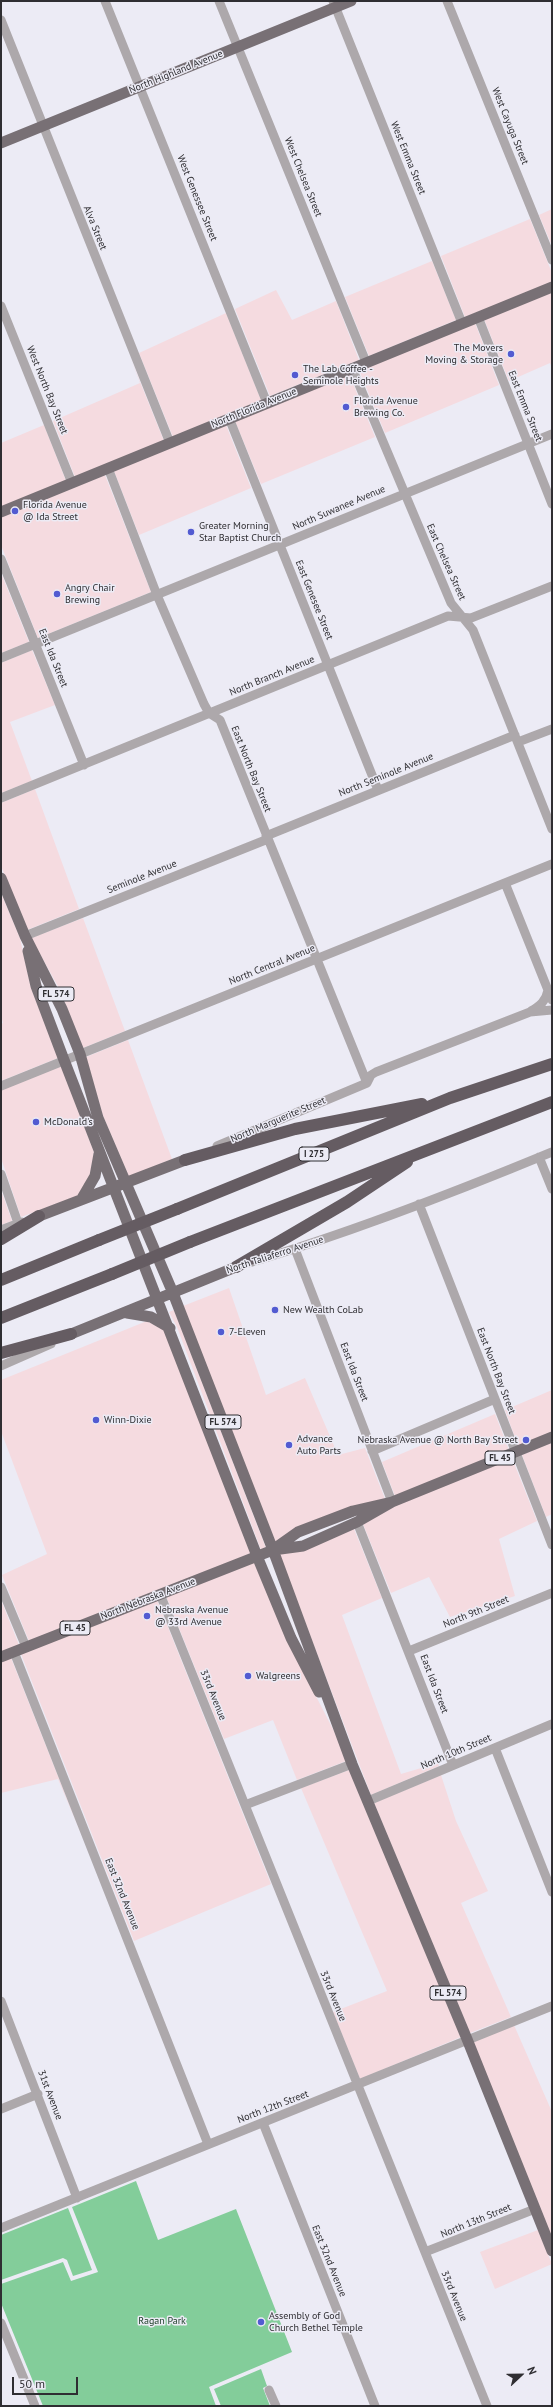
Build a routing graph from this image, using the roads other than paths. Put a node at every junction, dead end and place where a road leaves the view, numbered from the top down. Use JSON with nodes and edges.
{"nodes":[{"id":1,"x":105,"y":1,"type":"edge"},
{"id":2,"x":220,"y":1,"type":"edge"},
{"id":3,"x":350,"y":1,"type":"edge"},
{"id":4,"x":448,"y":1,"type":"edge"},
{"id":5,"x":335,"y":4,"type":"edge"},
{"id":6,"x":1,"y":20,"type":"edge"},
{"id":7,"x":238,"y":47,"type":"junction"},
{"id":8,"x":140,"y":86,"type":"junction"},
{"id":9,"x":42,"y":126,"type":"junction"},
{"id":10,"x":1,"y":143,"type":"edge"},
{"id":11,"x":552,"y":260,"type":"edge"},
{"id":12,"x":552,"y":288,"type":"edge"},
{"id":13,"x":1,"y":306,"type":"edge"},
{"id":14,"x":478,"y":316,"type":"junction"},
{"id":15,"x":462,"y":323,"type":"junction"},
{"id":16,"x":366,"y":362,"type":"junction"},
{"id":17,"x":352,"y":368,"type":"junction"},
{"id":18,"x":267,"y":403,"type":"junction"},
{"id":19,"x":229,"y":418,"type":"junction"},
{"id":20,"x":552,"y":434,"type":"edge"},
{"id":21,"x":170,"y":443,"type":"junction"},
{"id":22,"x":528,"y":444,"type":"junction"},
{"id":23,"x":108,"y":468,"type":"junction"},
{"id":24,"x":72,"y":483,"type":"junction"},
{"id":25,"x":404,"y":493,"type":"junction"},
{"id":26,"x":552,"y":504,"type":"edge"},
{"id":27,"x":1,"y":512,"type":"edge"},
{"id":28,"x":280,"y":546,"type":"junction"},
{"id":29,"x":1,"y":559,"type":"edge"},
{"id":30,"x":552,"y":586,"type":"edge"},
{"id":31,"x":157,"y":595,"type":"junction"},
{"id":32,"x":461,"y":616,"type":"junction"},
{"id":33,"x":35,"y":644,"type":"junction"},
{"id":34,"x":1,"y":658,"type":"edge"},
{"id":35,"x":328,"y":665,"type":"junction"},
{"id":36,"x":209,"y":713,"type":"junction"},
{"id":37,"x":552,"y":729,"type":"edge"},
{"id":38,"x":516,"y":739,"type":"junction"},
{"id":39,"x":84,"y":765,"type":"junction"},
{"id":40,"x":378,"y":790,"type":"junction"},
{"id":41,"x":1,"y":798,"type":"edge"},
{"id":42,"x":552,"y":829,"type":"edge"},
{"id":43,"x":267,"y":838,"type":"junction"},
{"id":44,"x":552,"y":864,"type":"edge"},
{"id":45,"x":1,"y":878,"type":"edge"},
{"id":46,"x":505,"y":883,"type":"junction"},
{"id":47,"x":25,"y":936,"type":"junction"},
{"id":48,"x":316,"y":959,"type":"junction"},
{"id":49,"x":548,"y":990,"type":"junction"},
{"id":50,"x":552,"y":1000,"type":"edge"},
{"id":51,"x":552,"y":1010,"type":"edge"},
{"id":52,"x":530,"y":1012,"type":"junction"},
{"id":53,"x":80,"y":1054,"type":"junction"},
{"id":54,"x":64,"y":1060,"type":"junction"},
{"id":55,"x":552,"y":1064,"type":"edge"},
{"id":56,"x":366,"y":1083,"type":"junction"},
{"id":57,"x":1,"y":1086,"type":"edge"},
{"id":58,"x":450,"y":1098,"type":"junction"},
{"id":59,"x":552,"y":1102,"type":"edge"},
{"id":60,"x":425,"y":1150,"type":"junction"},
{"id":61,"x":99,"y":1151,"type":"junction"},
{"id":62,"x":552,"y":1152,"type":"edge"},
{"id":63,"x":539,"y":1157,"type":"junction"},
{"id":64,"x":184,"y":1160,"type":"junction"},
{"id":65,"x":1,"y":1174,"type":"edge"},
{"id":66,"x":126,"y":1184,"type":"junction"},
{"id":67,"x":114,"y":1188,"type":"junction"},
{"id":68,"x":552,"y":1189,"type":"edge"},
{"id":69,"x":82,"y":1200,"type":"junction"},
{"id":70,"x":419,"y":1204,"type":"junction"},
{"id":71,"x":39,"y":1216,"type":"junction"},
{"id":72,"x":18,"y":1223,"type":"junction"},
{"id":73,"x":1,"y":1230,"type":"edge"},
{"id":74,"x":1,"y":1239,"type":"edge"},
{"id":75,"x":295,"y":1250,"type":"junction"},
{"id":76,"x":236,"y":1267,"type":"junction"},
{"id":77,"x":1,"y":1280,"type":"edge"},
{"id":78,"x":173,"y":1293,"type":"junction"},
{"id":79,"x":158,"y":1299,"type":"junction"},
{"id":80,"x":124,"y":1313,"type":"junction"},
{"id":81,"x":1,"y":1318,"type":"edge"},
{"id":82,"x":170,"y":1328,"type":"junction"},
{"id":83,"x":71,"y":1334,"type":"joint"},
{"id":84,"x":2,"y":1362,"type":"edge"},
{"id":85,"x":495,"y":1400,"type":"junction"},
{"id":86,"x":552,"y":1437,"type":"edge"},
{"id":87,"x":372,"y":1451,"type":"junction"},
{"id":88,"x":515,"y":1452,"type":"junction"},
{"id":89,"x":392,"y":1502,"type":"junction"},
{"id":90,"x":357,"y":1522,"type":"junction"},
{"id":91,"x":552,"y":1545,"type":"edge"},
{"id":92,"x":273,"y":1550,"type":"junction"},
{"id":93,"x":258,"y":1556,"type":"junction"},
{"id":94,"x":1,"y":1587,"type":"edge"},
{"id":95,"x":552,"y":1593,"type":"edge"},
{"id":96,"x":160,"y":1594,"type":"junction"},
{"id":97,"x":26,"y":1647,"type":"junction"},
{"id":98,"x":409,"y":1651,"type":"junction"},
{"id":99,"x":14,"y":1652,"type":"junction"},
{"id":100,"x":1,"y":1657,"type":"edge"},
{"id":101,"x":552,"y":1724,"type":"edge"},
{"id":102,"x":342,"y":1735,"type":"junction"},
{"id":103,"x":495,"y":1748,"type":"junction"},
{"id":104,"x":352,"y":1764,"type":"junction"},
{"id":105,"x":453,"y":1765,"type":"junction"},
{"id":106,"x":368,"y":1801,"type":"junction"},
{"id":107,"x":245,"y":1805,"type":"junction"},
{"id":108,"x":552,"y":1892,"type":"edge"},
{"id":109,"x":1,"y":2001,"type":"edge"},
{"id":110,"x":552,"y":2006,"type":"edge"},
{"id":111,"x":467,"y":2039,"type":"junction"},
{"id":112,"x":357,"y":2086,"type":"junction"},
{"id":113,"x":38,"y":2094,"type":"junction"},
{"id":114,"x":1,"y":2109,"type":"edge"},
{"id":115,"x":263,"y":2123,"type":"junction"},
{"id":116,"x":208,"y":2144,"type":"junction"},
{"id":117,"x":77,"y":2198,"type":"junction"},
{"id":118,"x":535,"y":2209,"type":"junction"},
{"id":119,"x":1,"y":2228,"type":"edge"},
{"id":120,"x":552,"y":2251,"type":"edge"},
{"id":121,"x":425,"y":2252,"type":"junction"},
{"id":122,"x":1,"y":2323,"type":"edge"},
{"id":123,"x":3,"y":2334,"type":"edge"},
{"id":124,"x":269,"y":2390,"type":"dead end"},
{"id":125,"x":35,"y":2406,"type":"edge"},
{"id":126,"x":276,"y":2406,"type":"edge"},
{"id":127,"x":375,"y":2406,"type":"edge"},
{"id":128,"x":487,"y":2406,"type":"edge"}],
"edges":[{"from":1,"to":8,"type":"street","name":"West Genessee Street"},
{"from":2,"to":7,"type":"street","name":"West Chelsea Street"},
{"from":3,"to":5,"type":"main road","name":"North Highland Avenue"},
{"from":4,"to":11,"type":"street","name":"West Cayuga Street"},
{"from":5,"to":7,"type":"main road","name":"North Highland Avenue"},
{"from":5,"to":15,"type":"street","name":"West Emma Street"},
{"from":6,"to":9,"type":"street","name":"Alva Street"},
{"from":7,"to":8,"type":"main road","name":"North Highland Avenue"},
{"from":7,"to":16,"type":"street","name":"West Chelsea Street"},
{"from":8,"to":9,"type":"main road","name":"North Highland Avenue"},
{"from":8,"to":18,"type":"street","name":"West Genessee Street"},
{"from":9,"to":10,"type":"main road","name":"North Highland Avenue"},
{"from":9,"to":21,"type":"street","name":"Alva Street"},
{"from":12,"to":14,"type":"main road","name":"North Florida Avenue"},
{"from":13,"to":24,"type":"street","name":"West North Bay Street"},
{"from":14,"to":15,"type":"main road","name":"North Florida Avenue"},
{"from":14,"to":22,"type":"street","name":"East Emma Street"},
{"from":15,"to":16,"type":"main road","name":"North Florida Avenue"},
{"from":16,"to":17,"type":"main road","name":"North Florida Avenue"},
{"from":17,"to":18,"type":"main road","name":"North Florida Avenue"},
{"from":17,"to":25,"type":"street","name":"East Chelsea Street"},
{"from":18,"to":19,"type":"main road","name":"North Florida Avenue"},
{"from":19,"to":21,"type":"main road","name":"North Florida Avenue"},
{"from":19,"to":28,"type":"street","name":"East Genesee Street"},
{"from":20,"to":22,"type":"street","name":"North Suwanee Avenue"},
{"from":21,"to":23,"type":"main road","name":"North Florida Avenue"},
{"from":22,"to":25,"type":"street","name":"North Suwanee Avenue"},
{"from":22,"to":26,"type":"street","name":"East Emma Street"},
{"from":23,"to":24,"type":"main road","name":"North Florida Avenue"},
{"from":23,"to":31,"type":"street","name":"East North Bay Street"},
{"from":24,"to":27,"type":"main road","name":"North Florida Avenue"},
{"from":25,"to":28,"type":"street","name":"North Suwanee Avenue"},
{"from":25,"to":32,"type":"street","name":"East Chelsea Street"},
{"from":28,"to":31,"type":"street","name":"North Suwanee Avenue"},
{"from":28,"to":35,"type":"street","name":"East Genesee Street"},
{"from":29,"to":33,"type":"street","name":"East Ida Street"},
{"from":30,"to":32,"type":"street","name":"North Branch Avenue"},
{"from":31,"to":33,"type":"street","name":"North Suwanee Avenue"},
{"from":31,"to":36,"type":"street","name":"East North Bay Street"},
{"from":32,"to":35,"type":"street","name":"North Branch Avenue"},
{"from":32,"to":38,"type":"street","name":"East Chelsea Street"},
{"from":33,"to":34,"type":"street","name":"North Suwanee Avenue"},
{"from":33,"to":39,"type":"street","name":"East Ida Street"},
{"from":35,"to":36,"type":"street","name":"North Branch Avenue"},
{"from":35,"to":40,"type":"street","name":"East Genesee Street"},
{"from":36,"to":39,"type":"street","name":"North Branch Avenue"},
{"from":36,"to":43,"type":"street","name":"East North Bay Street"},
{"from":37,"to":38,"type":"street"},
{"from":38,"to":40,"type":"street","name":"North Seminole Avenue"},
{"from":38,"to":42,"type":"street","name":"East Chelsea Street"},
{"from":39,"to":41,"type":"street","name":"North Branch Avenue"},
{"from":40,"to":43,"type":"street","name":"North Seminole Avenue"},
{"from":43,"to":47,"type":"street","name":"Seminole Avenue"},
{"from":43,"to":48,"type":"street","name":"East North Bay Street"},
{"from":44,"to":46,"type":"street","name":"North Central Avenue"},
{"from":45,"to":47,"type":"main road","number":"FL 574"},
{"from":46,"to":48,"type":"street","name":"North Central Avenue"},
{"from":46,"to":49,"type":"street"},
{"from":47,"to":53,"type":"main road","number":"FL 574"},
{"from":47,"to":54,"type":"main road","number":"FL 574"},
{"from":48,"to":53,"type":"street","name":"North Central Avenue"},
{"from":48,"to":56,"type":"street","name":"East North Bay Street"},
{"from":49,"to":50,"type":"street"},
{"from":49,"to":52,"type":"street"},
{"from":51,"to":52,"type":"street","name":"North Marguerite Street"},
{"from":52,"to":56,"type":"street","name":"North Marguerite Street"},
{"from":53,"to":54,"type":"street","name":"North Central Avenue"},
{"from":53,"to":66,"type":"main road","number":"FL 574"},
{"from":54,"to":57,"type":"street","name":"North Central Avenue"},
{"from":54,"to":61,"type":"main road","number":"FL 574"},
{"from":55,"to":58,"type":"highway","number":"I 275"},
{"from":56,"to":64,"type":"street","name":"North Marguerite Street"},
{"from":58,"to":64,"type":"highway"},
{"from":58,"to":77,"type":"highway","number":"I 275","bridge":true},
{"from":59,"to":60,"type":"highway"},
{"from":60,"to":76,"type":"highway"},
{"from":60,"to":81,"type":"highway","bridge":true},
{"from":61,"to":67,"type":"main road","number":"FL 574"},
{"from":61,"to":69,"type":"main road"},
{"from":62,"to":63,"type":"street","name":"North Taliaferro Avenue"},
{"from":63,"to":68,"type":"street"},
{"from":63,"to":70,"type":"street","name":"North Taliaferro Avenue"},
{"from":64,"to":66,"type":"main road","name":"North Marguerite Street"},
{"from":65,"to":72,"type":"street"},
{"from":66,"to":67,"type":"main road","name":"North Marguerite Street"},
{"from":66,"to":78,"type":"main road","number":"FL 574"},
{"from":67,"to":69,"type":"main road","name":"North Marguerite Street"},
{"from":67,"to":79,"type":"main road","number":"FL 574"},
{"from":69,"to":71,"type":"main road","name":"North Marguerite Street"},
{"from":70,"to":75,"type":"street","name":"North Taliaferro Avenue"},
{"from":70,"to":85,"type":"street","name":"East North Bay Street"},
{"from":71,"to":72,"type":"street","name":"North Marguerite Street"},
{"from":71,"to":74,"type":"highway"},
{"from":72,"to":73,"type":"street","name":"North Marguerite Street"},
{"from":75,"to":76,"type":"street","name":"North Taliaferro Avenue"},
{"from":75,"to":87,"type":"street","name":"East Ida Street"},
{"from":76,"to":78,"type":"main road","name":"North Taliaferro Avenue"},
{"from":78,"to":79,"type":"main road","name":"North Taliaferro Avenue"},
{"from":78,"to":92,"type":"main road","number":"FL 574"},
{"from":79,"to":80,"type":"main road","name":"North Taliaferro Avenue"},
{"from":79,"to":82,"type":"main road","number":"FL 574"},
{"from":80,"to":82,"type":"main road"},
{"from":80,"to":83,"type":"main road","name":"North Taliaferro Avenue"},
{"from":82,"to":93,"type":"main road","number":"FL 574"},
{"from":83,"to":84,"type":"highway"},
{"from":85,"to":87,"type":"street"},
{"from":85,"to":88,"type":"street","name":"East North Bay Street"},
{"from":86,"to":88,"type":"main road","name":"North Nebraska Avenue","number":"FL 45"},
{"from":87,"to":89,"type":"street","name":"East Ida Street"},
{"from":88,"to":89,"type":"main road","name":"North Nebraska Avenue","number":"FL 45"},
{"from":88,"to":91,"type":"street","name":"East North Bay Street"},
{"from":89,"to":90,"type":"main road","name":"North Nebraska Avenue","number":"FL 45"},
{"from":89,"to":92,"type":"main road","name":"North Nebraska Avenue","number":"FL 45"},
{"from":90,"to":92,"type":"main road","name":"North Nebraska Avenue","number":"FL 45"},
{"from":90,"to":98,"type":"street","name":"East Ida Street"},
{"from":92,"to":93,"type":"main road","name":"North Nebraska Avenue","number":"FL 45"},
{"from":92,"to":102,"type":"main road","number":"FL 574"},
{"from":93,"to":96,"type":"main road","name":"North Nebraska Avenue","number":"FL 45"},
{"from":93,"to":102,"type":"main road","number":"FL 574"},
{"from":94,"to":97,"type":"street"},
{"from":95,"to":98,"type":"street","name":"North 9th Street"},
{"from":96,"to":97,"type":"main road","name":"North Nebraska Avenue","number":"FL 45"},
{"from":96,"to":107,"type":"street","name":"33rd Avenue"},
{"from":97,"to":99,"type":"main road","name":"North Nebraska Avenue","number":"FL 45"},
{"from":98,"to":105,"type":"street","name":"East Ida Street"},
{"from":99,"to":100,"type":"main road","name":"North Nebraska Avenue","number":"FL 45"},
{"from":99,"to":116,"type":"street","name":"East 32nd Avenue"},
{"from":101,"to":103,"type":"street","name":"North 10th Street"},
{"from":102,"to":104,"type":"main road","number":"FL 574"},
{"from":103,"to":105,"type":"street","name":"North 10th Street"},
{"from":103,"to":108,"type":"street"},
{"from":104,"to":106,"type":"main road","number":"FL 574"},
{"from":104,"to":107,"type":"street"},
{"from":105,"to":106,"type":"street","name":"North 10th Street"},
{"from":106,"to":111,"type":"main road","number":"FL 574"},
{"from":107,"to":112,"type":"street","name":"33rd Avenue"},
{"from":109,"to":113,"type":"street","name":"31st Avenue"},
{"from":110,"to":111,"type":"street","name":"North 12th Street"},
{"from":111,"to":112,"type":"street","name":"North 12th Street"},
{"from":111,"to":118,"type":"main road","number":"FL 574"},
{"from":112,"to":115,"type":"street","name":"North 12th Street"},
{"from":112,"to":121,"type":"street","name":"33rd Avenue"},
{"from":113,"to":114,"type":"street"},
{"from":113,"to":117,"type":"street","name":"31st Avenue"},
{"from":115,"to":116,"type":"street","name":"North 12th Street"},
{"from":115,"to":127,"type":"street","name":"East 32nd Avenue"},
{"from":116,"to":117,"type":"street","name":"North 12th Street"},
{"from":117,"to":119,"type":"street","name":"North 12th Street"},
{"from":118,"to":120,"type":"main road","number":"FL 574"},
{"from":118,"to":121,"type":"street","name":"North 13th Street"},
{"from":121,"to":128,"type":"street","name":"33rd Avenue"},
{"from":122,"to":123,"type":"street"},
{"from":123,"to":125,"type":"street"},
{"from":124,"to":126,"type":"street"}]}
